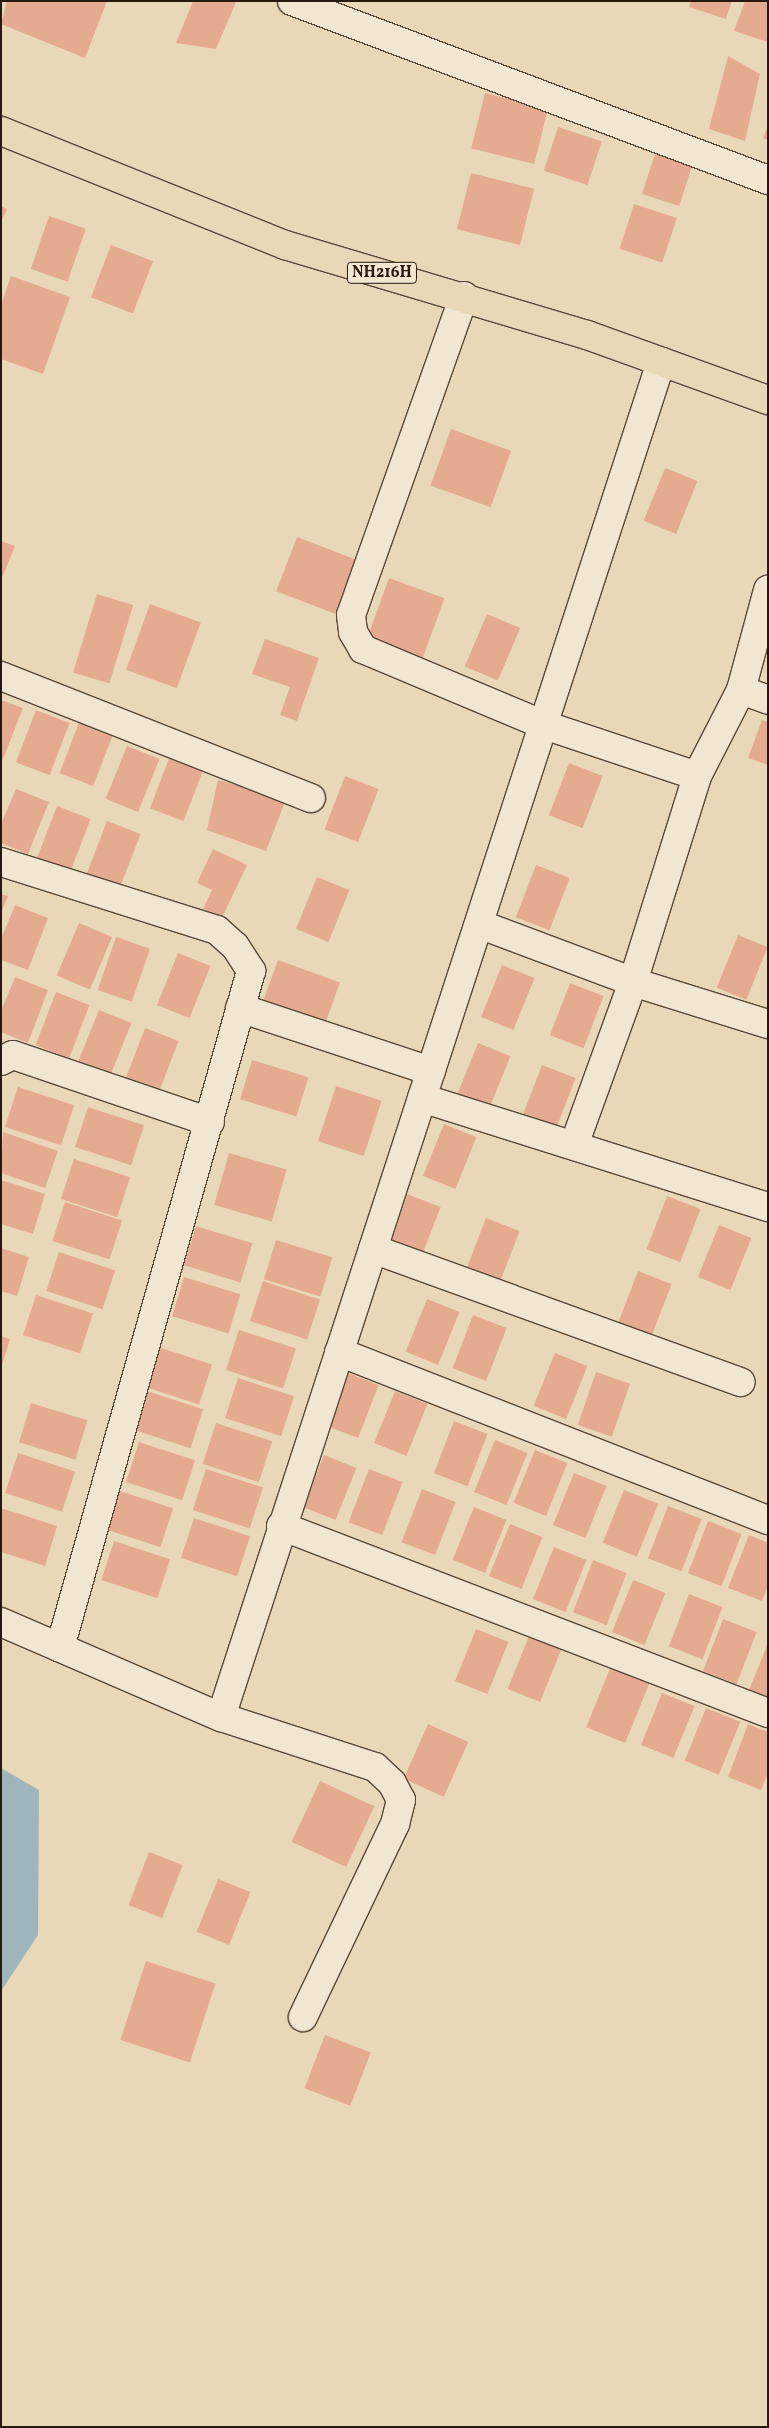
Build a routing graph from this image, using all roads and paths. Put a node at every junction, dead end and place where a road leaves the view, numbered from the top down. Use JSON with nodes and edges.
{"nodes":[{"id":1,"x":292,"y":1,"type":"edge"},
{"id":2,"x":1,"y":131,"type":"edge"},
{"id":3,"x":768,"y":180,"type":"edge"},
{"id":4,"x":464,"y":296,"type":"junction"},
{"id":5,"x":662,"y":362,"type":"junction"},
{"id":6,"x":768,"y":400,"type":"edge"},
{"id":7,"x":768,"y":590,"type":"edge"},
{"id":8,"x":1,"y":676,"type":"edge"},
{"id":9,"x":741,"y":690,"type":"junction"},
{"id":10,"x":768,"y":700,"type":"edge"},
{"id":11,"x":541,"y":724,"type":"junction"},
{"id":12,"x":697,"y":776,"type":"junction"},
{"id":13,"x":311,"y":798,"type":"dead end"},
{"id":14,"x":1,"y":862,"type":"edge"},
{"id":15,"x":479,"y":924,"type":"junction"},
{"id":16,"x":633,"y":982,"type":"junction"},
{"id":17,"x":240,"y":1008,"type":"junction"},
{"id":18,"x":768,"y":1024,"type":"edge"},
{"id":19,"x":1,"y":1061,"type":"edge"},
{"id":20,"x":431,"y":1071,"type":"junction"},
{"id":21,"x":422,"y":1098,"type":"junction"},
{"id":22,"x":210,"y":1122,"type":"junction"},
{"id":23,"x":574,"y":1145,"type":"junction"},
{"id":24,"x":768,"y":1207,"type":"edge"},
{"id":25,"x":373,"y":1249,"type":"junction"},
{"id":26,"x":339,"y":1352,"type":"junction"},
{"id":27,"x":741,"y":1382,"type":"dead end"},
{"id":28,"x":768,"y":1520,"type":"edge"},
{"id":29,"x":281,"y":1526,"type":"junction"},
{"id":30,"x":1,"y":1622,"type":"edge"},
{"id":31,"x":60,"y":1648,"type":"junction"},
{"id":32,"x":768,"y":1713,"type":"edge"},
{"id":33,"x":221,"y":1717,"type":"junction"},
{"id":34,"x":303,"y":2017,"type":"dead end"}],
"edges":[{"from":1,"to":3,"type":"street"},
{"from":2,"to":4,"type":"highway","number":"NH216H"},
{"from":4,"to":5,"type":"highway","number":"NH216H"},
{"from":4,"to":11,"type":"street"},
{"from":5,"to":6,"type":"highway","number":"NH216H"},
{"from":5,"to":11,"type":"street"},
{"from":7,"to":9,"type":"street"},
{"from":8,"to":13,"type":"street"},
{"from":9,"to":10,"type":"street"},
{"from":9,"to":12,"type":"street"},
{"from":11,"to":12,"type":"street"},
{"from":11,"to":15,"type":"street"},
{"from":12,"to":16,"type":"street"},
{"from":14,"to":17,"type":"street"},
{"from":15,"to":16,"type":"street"},
{"from":15,"to":20,"type":"street"},
{"from":16,"to":18,"type":"street"},
{"from":16,"to":23,"type":"street"},
{"from":17,"to":20,"type":"street"},
{"from":17,"to":22,"type":"street"},
{"from":19,"to":22,"type":"street"},
{"from":20,"to":21,"type":"street"},
{"from":21,"to":23,"type":"street"},
{"from":21,"to":25,"type":"street"},
{"from":22,"to":31,"type":"street"},
{"from":23,"to":24,"type":"street"},
{"from":25,"to":26,"type":"street"},
{"from":25,"to":27,"type":"street"},
{"from":26,"to":28,"type":"street"},
{"from":26,"to":29,"type":"street"},
{"from":29,"to":32,"type":"street"},
{"from":29,"to":33,"type":"street"},
{"from":30,"to":31,"type":"street"},
{"from":31,"to":33,"type":"street"},
{"from":33,"to":34,"type":"street"}]}
